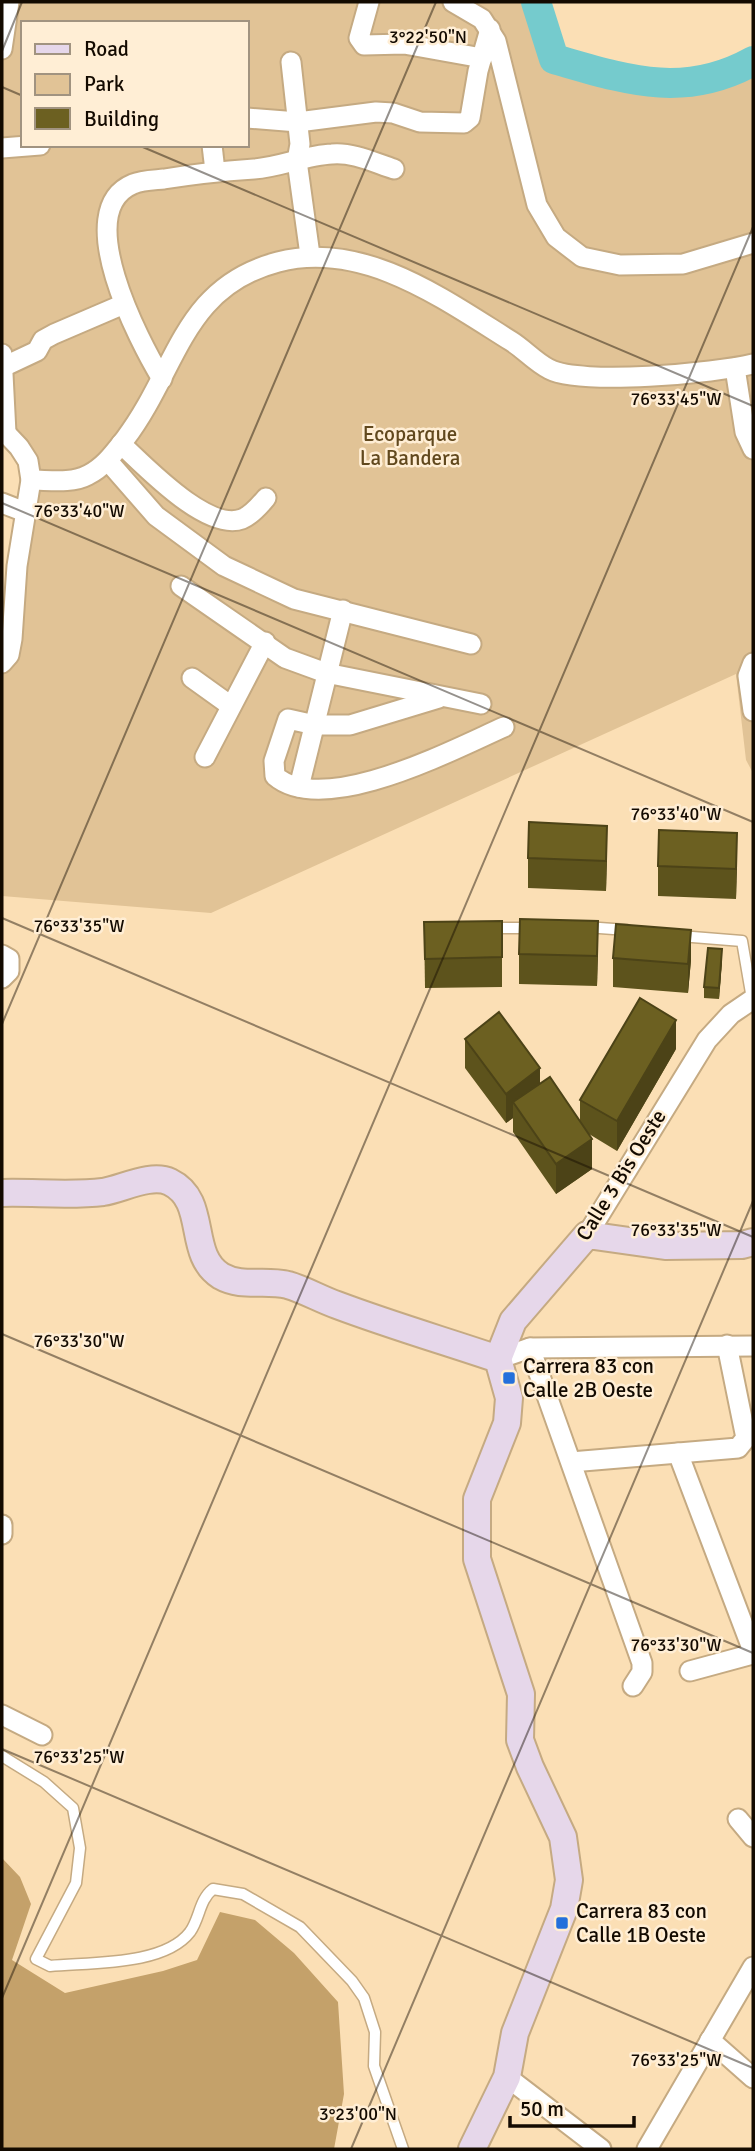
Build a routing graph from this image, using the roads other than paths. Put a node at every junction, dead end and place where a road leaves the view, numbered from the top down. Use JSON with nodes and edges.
{"nodes":[{"id":1,"x":9,"y":2,"type":"edge"},
{"id":2,"x":369,"y":2,"type":"edge"},
{"id":3,"x":453,"y":2,"type":"edge"},
{"id":4,"x":491,"y":29,"type":"junction"},
{"id":5,"x":2,"y":49,"type":"edge"},
{"id":6,"x":482,"y":58,"type":"junction"},
{"id":7,"x":291,"y":62,"type":"dead end"},
{"id":8,"x":248,"y":118,"type":"edge"},
{"id":9,"x":298,"y":121,"type":"junction"},
{"id":10,"x":21,"y":146,"type":"edge"},
{"id":11,"x":212,"y":147,"type":"edge"},
{"id":12,"x":2,"y":148,"type":"edge"},
{"id":13,"x":297,"y":161,"type":"junction"},
{"id":14,"x":394,"y":169,"type":"dead end"},
{"id":15,"x":215,"y":171,"type":"junction"},
{"id":16,"x":753,"y":243,"type":"edge"},
{"id":17,"x":310,"y":255,"type":"junction"},
{"id":18,"x":124,"y":304,"type":"junction"},
{"id":19,"x":3,"y":361,"type":"edge"},
{"id":20,"x":744,"y":376,"type":"edge"},
{"id":21,"x":162,"y":379,"type":"junction"},
{"id":22,"x":4,"y":431,"type":"edge"},
{"id":23,"x":121,"y":444,"type":"junction"},
{"id":24,"x":753,"y":449,"type":"edge"},
{"id":25,"x":108,"y":461,"type":"junction"},
{"id":26,"x":31,"y":480,"type":"junction"},
{"id":27,"x":267,"y":498,"type":"dead end"},
{"id":28,"x":2,"y":503,"type":"edge"},
{"id":29,"x":24,"y":512,"type":"junction"},
{"id":30,"x":181,"y":586,"type":"dead end"},
{"id":31,"x":343,"y":610,"type":"junction"},
{"id":32,"x":265,"y":642,"type":"junction"},
{"id":33,"x":471,"y":644,"type":"dead end"},
{"id":34,"x":4,"y":656,"type":"edge"},
{"id":35,"x":753,"y":663,"type":"edge"},
{"id":36,"x":326,"y":673,"type":"junction"},
{"id":37,"x":192,"y":678,"type":"dead end"},
{"id":38,"x":439,"y":698,"type":"junction"},
{"id":39,"x":481,"y":704,"type":"dead end"},
{"id":40,"x":232,"y":706,"type":"junction"},
{"id":41,"x":753,"y":712,"type":"edge"},
{"id":42,"x":315,"y":725,"type":"junction"},
{"id":43,"x":504,"y":727,"type":"dead end"},
{"id":44,"x":205,"y":757,"type":"dead end"},
{"id":45,"x":299,"y":787,"type":"junction"},
{"id":46,"x":475,"y":928,"type":"edge"},
{"id":47,"x":542,"y":928,"type":"edge"},
{"id":48,"x":568,"y":928,"type":"edge"},
{"id":49,"x":633,"y":930,"type":"edge"},
{"id":50,"x":671,"y":935,"type":"edge"},
{"id":51,"x":2,"y":955,"type":"edge"},
{"id":52,"x":2,"y":978,"type":"edge"},
{"id":53,"x":752,"y":999,"type":"edge"},
{"id":54,"x":2,"y":1193,"type":"edge"},
{"id":55,"x":587,"y":1235,"type":"junction"},
{"id":56,"x":753,"y":1242,"type":"edge"},
{"id":57,"x":727,"y":1345,"type":"junction"},
{"id":58,"x":753,"y":1346,"type":"edge"},
{"id":59,"x":530,"y":1348,"type":"junction"},
{"id":60,"x":498,"y":1359,"type":"junction"},
{"id":61,"x":678,"y":1454,"type":"junction"},
{"id":62,"x":570,"y":1462,"type":"junction"},
{"id":63,"x":753,"y":1653,"type":"edge"},
{"id":64,"x":690,"y":1671,"type":"dead end"},
{"id":65,"x":633,"y":1686,"type":"dead end"},
{"id":66,"x":2,"y":1715,"type":"edge"},
{"id":67,"x":42,"y":1735,"type":"dead end"},
{"id":68,"x":2,"y":1756,"type":"edge"},
{"id":69,"x":738,"y":1819,"type":"dead end"},
{"id":70,"x":753,"y":1837,"type":"edge"},
{"id":71,"x":753,"y":1967,"type":"edge"},
{"id":72,"x":710,"y":2039,"type":"junction"},
{"id":73,"x":507,"y":2077,"type":"junction"},
{"id":74,"x":753,"y":2078,"type":"edge"},
{"id":75,"x":403,"y":2149,"type":"edge"},
{"id":76,"x":472,"y":2149,"type":"edge"},
{"id":77,"x":601,"y":2149,"type":"edge"},
{"id":78,"x":647,"y":2149,"type":"edge"}],
"edges":[{"from":1,"to":5,"type":"street"},
{"from":2,"to":6,"type":"street"},
{"from":3,"to":4,"type":"street"},
{"from":4,"to":6,"type":"street"},
{"from":4,"to":16,"type":"street"},
{"from":6,"to":9,"type":"street"},
{"from":7,"to":9,"type":"street"},
{"from":8,"to":9,"type":"street"},
{"from":9,"to":13,"type":"street"},
{"from":10,"to":12,"type":"street"},
{"from":11,"to":15,"type":"street"},
{"from":13,"to":14,"type":"street"},
{"from":13,"to":15,"type":"street"},
{"from":13,"to":17,"type":"street"},
{"from":15,"to":18,"type":"street"},
{"from":17,"to":20,"type":"street"},
{"from":17,"to":21,"type":"street"},
{"from":18,"to":19,"type":"street"},
{"from":18,"to":21,"type":"street"},
{"from":19,"to":22,"type":"street"},
{"from":20,"to":24,"type":"street"},
{"from":21,"to":23,"type":"street"},
{"from":22,"to":26,"type":"street"},
{"from":23,"to":25,"type":"street"},
{"from":23,"to":27,"type":"street"},
{"from":25,"to":26,"type":"street"},
{"from":25,"to":31,"type":"street"},
{"from":26,"to":29,"type":"street"},
{"from":28,"to":29,"type":"street"},
{"from":29,"to":34,"type":"street"},
{"from":30,"to":32,"type":"street"},
{"from":31,"to":33,"type":"street"},
{"from":31,"to":36,"type":"street"},
{"from":32,"to":36,"type":"street"},
{"from":32,"to":40,"type":"street"},
{"from":35,"to":41,"type":"street"},
{"from":36,"to":38,"type":"street"},
{"from":36,"to":42,"type":"street"},
{"from":37,"to":40,"type":"street"},
{"from":38,"to":39,"type":"street"},
{"from":38,"to":42,"type":"street"},
{"from":40,"to":44,"type":"street"},
{"from":42,"to":45,"type":"street"},
{"from":42,"to":45,"type":"street"},
{"from":43,"to":45,"type":"street"},
{"from":46,"to":47,"type":"lane"},
{"from":48,"to":49,"type":"lane"},
{"from":50,"to":53,"type":"lane"},
{"from":51,"to":52,"type":"street"},
{"from":53,"to":55,"type":"street","name":"Calle 3 Bis Oeste"},
{"from":54,"to":60,"type":"street"},
{"from":55,"to":56,"type":"street"},
{"from":55,"to":60,"type":"street","name":"Calle 3 Bis Oeste"},
{"from":57,"to":58,"type":"street"},
{"from":57,"to":59,"type":"street"},
{"from":57,"to":61,"type":"street"},
{"from":59,"to":60,"type":"street"},
{"from":59,"to":62,"type":"street"},
{"from":60,"to":73,"type":"street"},
{"from":61,"to":62,"type":"street"},
{"from":61,"to":63,"type":"street"},
{"from":62,"to":65,"type":"street"},
{"from":63,"to":64,"type":"street"},
{"from":66,"to":67,"type":"street"},
{"from":68,"to":75,"type":"lane"},
{"from":69,"to":70,"type":"street"},
{"from":71,"to":72,"type":"street"},
{"from":72,"to":74,"type":"street"},
{"from":72,"to":78,"type":"street"},
{"from":73,"to":76,"type":"street"},
{"from":73,"to":77,"type":"street"}]}
